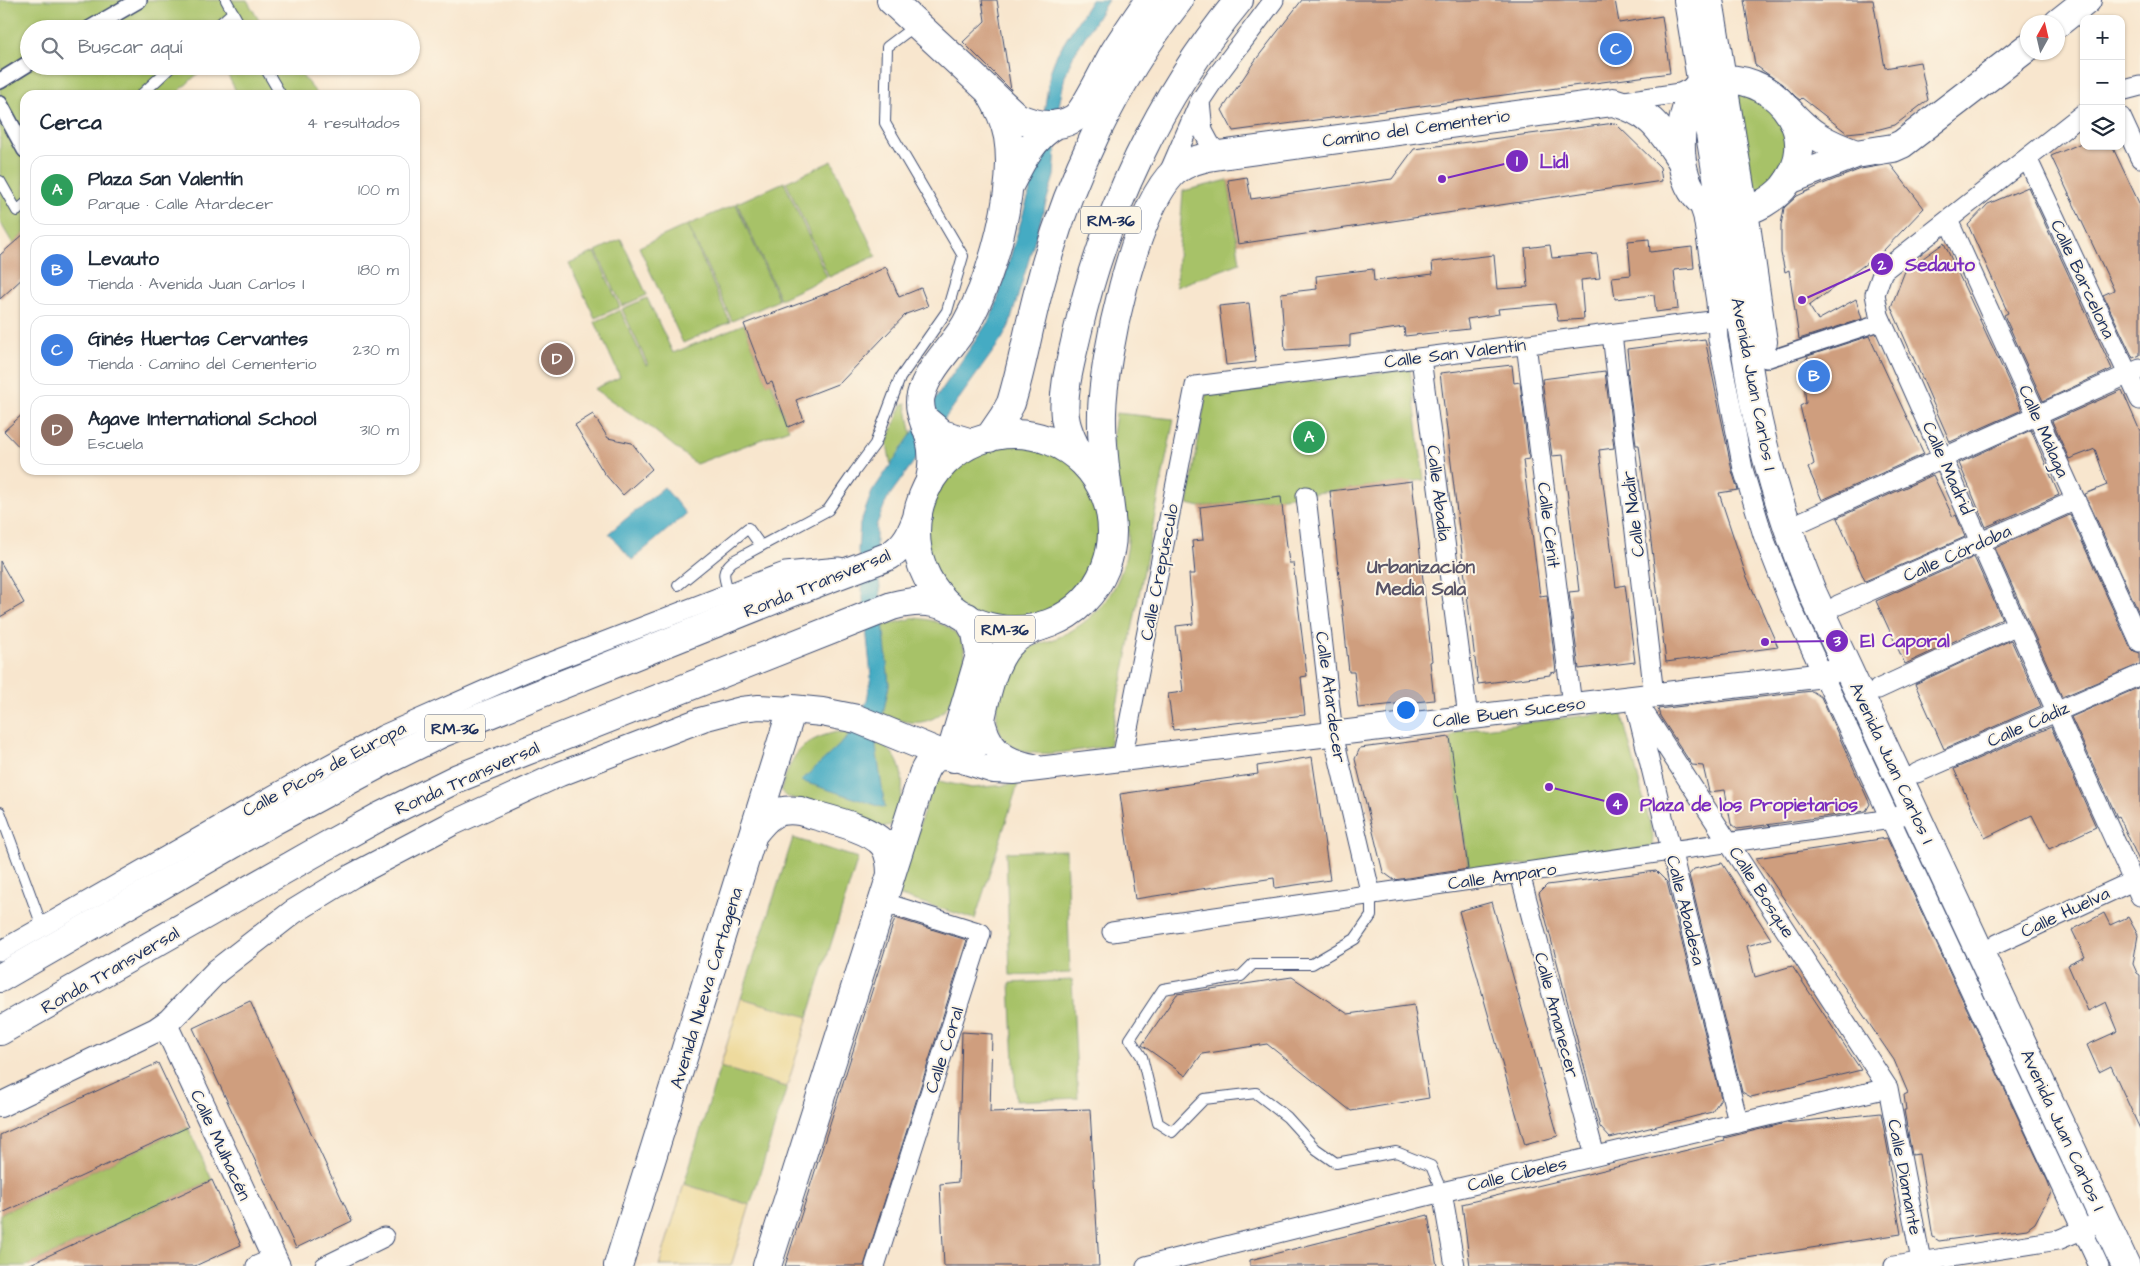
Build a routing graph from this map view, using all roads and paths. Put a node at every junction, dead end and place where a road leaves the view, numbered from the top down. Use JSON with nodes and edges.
{"nodes":[{"id":1,"x":140,"y":0,"type":"edge"},
{"id":2,"x":226,"y":0,"type":"edge"},
{"id":3,"x":891,"y":0,"type":"edge"},
{"id":4,"x":1149,"y":0,"type":"edge"},
{"id":5,"x":1179,"y":0,"type":"edge"},
{"id":6,"x":1239,"y":0,"type":"edge"},
{"id":7,"x":1274,"y":0,"type":"edge"},
{"id":8,"x":1688,"y":0,"type":"edge"},
{"id":9,"x":1709,"y":0,"type":"edge"},
{"id":10,"x":2087,"y":0,"type":"edge"},
{"id":11,"x":232,"y":12,"type":"junction"},
{"id":12,"x":2065,"y":17,"type":"edge"},
{"id":13,"x":105,"y":20,"type":"edge"},
{"id":14,"x":224,"y":20,"type":"edge"},
{"id":15,"x":237,"y":20,"type":"edge"},
{"id":16,"x":917,"y":24,"type":"junction"},
{"id":17,"x":2020,"y":53,"type":"edge"},
{"id":18,"x":20,"y":68,"type":"edge"},
{"id":19,"x":162,"y":75,"type":"edge"},
{"id":20,"x":269,"y":75,"type":"edge"},
{"id":21,"x":0,"y":80,"type":"edge"},
{"id":22,"x":1712,"y":81,"type":"junction"},
{"id":23,"x":2140,"y":86,"type":"edge"},
{"id":24,"x":146,"y":90,"type":"edge"},
{"id":25,"x":277,"y":90,"type":"edge"},
{"id":26,"x":2125,"y":90,"type":"edge"},
{"id":27,"x":989,"y":92,"type":"junction"},
{"id":28,"x":1200,"y":102,"type":"junction"},
{"id":29,"x":1613,"y":102,"type":"junction"},
{"id":30,"x":0,"y":104,"type":"edge"},
{"id":31,"x":1788,"y":110,"type":"junction"},
{"id":32,"x":2080,"y":116,"type":"edge"},
{"id":33,"x":1057,"y":124,"type":"junction"},
{"id":34,"x":2125,"y":126,"type":"edge"},
{"id":35,"x":20,"y":141,"type":"edge"},
{"id":36,"x":1856,"y":154,"type":"junction"},
{"id":37,"x":1220,"y":155,"type":"junction"},
{"id":38,"x":2027,"y":158,"type":"junction"},
{"id":39,"x":2140,"y":158,"type":"edge"},
{"id":40,"x":1681,"y":160,"type":"junction"},
{"id":41,"x":0,"y":181,"type":"edge"},
{"id":42,"x":1785,"y":184,"type":"junction"},
{"id":43,"x":1162,"y":187,"type":"junction"},
{"id":44,"x":1008,"y":189,"type":"junction"},
{"id":45,"x":1696,"y":195,"type":"junction"},
{"id":46,"x":20,"y":208,"type":"edge"},
{"id":47,"x":1734,"y":212,"type":"junction"},
{"id":48,"x":1948,"y":220,"type":"junction"},
{"id":49,"x":1738,"y":317,"type":"junction"},
{"id":50,"x":1882,"y":322,"type":"junction"},
{"id":51,"x":1612,"y":334,"type":"junction"},
{"id":52,"x":1526,"y":344,"type":"junction"},
{"id":53,"x":1422,"y":358,"type":"junction"},
{"id":54,"x":1766,"y":360,"type":"junction"},
{"id":55,"x":2134,"y":371,"type":"edge"},
{"id":56,"x":1196,"y":386,"type":"joint"},
{"id":57,"x":2140,"y":400,"type":"edge"},
{"id":58,"x":2037,"y":415,"type":"junction"},
{"id":59,"x":923,"y":418,"type":"junction"},
{"id":60,"x":981,"y":441,"type":"junction"},
{"id":61,"x":1943,"y":457,"type":"junction"},
{"id":62,"x":1086,"y":466,"type":"junction"},
{"id":63,"x":929,"y":484,"type":"junction"},
{"id":64,"x":1306,"y":496,"type":"dead end"},
{"id":65,"x":2076,"y":500,"type":"junction"},
{"id":66,"x":918,"y":514,"type":"junction"},
{"id":67,"x":1111,"y":516,"type":"junction"},
{"id":68,"x":1803,"y":521,"type":"junction"},
{"id":69,"x":1981,"y":542,"type":"junction"},
{"id":70,"x":762,"y":546,"type":"junction"},
{"id":71,"x":865,"y":565,"type":"junction"},
{"id":72,"x":678,"y":585,"type":"dead end"},
{"id":73,"x":729,"y":593,"type":"junction"},
{"id":74,"x":1838,"y":605,"type":"junction"},
{"id":75,"x":964,"y":615,"type":"junction"},
{"id":76,"x":1044,"y":625,"type":"junction"},
{"id":77,"x":2016,"y":626,"type":"junction"},
{"id":78,"x":2140,"y":642,"type":"edge"},
{"id":79,"x":1835,"y":670,"type":"junction"},
{"id":80,"x":2140,"y":675,"type":"edge"},
{"id":81,"x":1878,"y":689,"type":"junction"},
{"id":82,"x":1644,"y":696,"type":"junction"},
{"id":83,"x":1572,"y":705,"type":"junction"},
{"id":84,"x":975,"y":707,"type":"junction"},
{"id":85,"x":792,"y":709,"type":"junction"},
{"id":86,"x":2057,"y":712,"type":"junction"},
{"id":87,"x":1468,"y":717,"type":"junction"},
{"id":88,"x":892,"y":733,"type":"junction"},
{"id":89,"x":1333,"y":734,"type":"junction"},
{"id":90,"x":950,"y":757,"type":"junction"},
{"id":91,"x":1122,"y":759,"type":"junction"},
{"id":92,"x":1051,"y":768,"type":"junction"},
{"id":93,"x":1917,"y":773,"type":"junction"},
{"id":94,"x":0,"y":812,"type":"edge"},
{"id":95,"x":1903,"y":814,"type":"junction"},
{"id":96,"x":754,"y":833,"type":"junction"},
{"id":97,"x":1731,"y":844,"type":"junction"},
{"id":98,"x":1672,"y":852,"type":"junction"},
{"id":99,"x":1520,"y":874,"type":"junction"},
{"id":100,"x":891,"y":876,"type":"junction"},
{"id":101,"x":2137,"y":889,"type":"edge"},
{"id":102,"x":1370,"y":895,"type":"junction"},
{"id":103,"x":882,"y":902,"type":"junction"},
{"id":104,"x":42,"y":926,"type":"junction"},
{"id":105,"x":1112,"y":932,"type":"dead end"},
{"id":106,"x":1988,"y":948,"type":"junction"},
{"id":107,"x":0,"y":951,"type":"edge"},
{"id":108,"x":0,"y":978,"type":"edge"},
{"id":109,"x":165,"y":1024,"type":"junction"},
{"id":110,"x":0,"y":1031,"type":"edge"},
{"id":111,"x":1888,"y":1088,"type":"junction"},
{"id":112,"x":0,"y":1105,"type":"edge"},
{"id":113,"x":1738,"y":1122,"type":"junction"},
{"id":114,"x":1595,"y":1156,"type":"junction"},
{"id":115,"x":2085,"y":1177,"type":"junction"},
{"id":116,"x":1442,"y":1192,"type":"junction"},
{"id":117,"x":2072,"y":1207,"type":"junction"},
{"id":118,"x":2103,"y":1220,"type":"junction"},
{"id":119,"x":384,"y":1237,"type":"dead end"},
{"id":120,"x":2117,"y":1260,"type":"edge"},
{"id":121,"x":269,"y":1263,"type":"edge"},
{"id":122,"x":1922,"y":1264,"type":"edge"},
{"id":123,"x":325,"y":1266,"type":"edge"},
{"id":124,"x":618,"y":1266,"type":"edge"},
{"id":125,"x":767,"y":1266,"type":"edge"},
{"id":126,"x":875,"y":1266,"type":"edge"},
{"id":127,"x":1146,"y":1266,"type":"edge"},
{"id":128,"x":1455,"y":1266,"type":"edge"},
{"id":129,"x":1894,"y":1266,"type":"edge"}],
"edges":[{"from":1,"to":13,"type":"street"},
{"from":2,"to":11,"type":"lane"},
{"from":3,"to":16,"type":"main road"},
{"from":4,"to":33,"type":"main road"},
{"from":5,"to":60,"type":"main road","number":"RM-36"},
{"from":6,"to":62,"type":"main road","number":"RM-36"},
{"from":7,"to":28,"type":"street"},
{"from":8,"to":22,"type":"main road","name":"Avenida Juan Carlos I"},
{"from":9,"to":22,"type":"main road","name":"Avenida Juan Carlos I"},
{"from":10,"to":12,"type":"main road"},
{"from":11,"to":14,"type":"lane"},
{"from":11,"to":15,"type":"lane"},
{"from":16,"to":27,"type":"main road"},
{"from":16,"to":70,"type":"lane"},
{"from":17,"to":36,"type":"main road"},
{"from":18,"to":21,"type":"street"},
{"from":19,"to":24,"type":"lane"},
{"from":20,"to":25,"type":"lane"},
{"from":22,"to":29,"type":"street","name":"Camino del Cementerio"},
{"from":22,"to":31,"type":"main road"},
{"from":22,"to":40,"type":"main road"},
{"from":22,"to":47,"type":"main road","name":"Avenida Juan Carlos I"},
{"from":23,"to":26,"type":"street"},
{"from":27,"to":33,"type":"main road"},
{"from":27,"to":44,"type":"main road"},
{"from":28,"to":37,"type":"street"},
{"from":28,"to":43,"type":"street"},
{"from":29,"to":37,"type":"main road","name":"Camino del Cementerio"},
{"from":29,"to":40,"type":"main road","name":"Camino del Cementerio"},
{"from":30,"to":35,"type":"street"},
{"from":31,"to":36,"type":"main road"},
{"from":31,"to":42,"type":"main road"},
{"from":32,"to":38,"type":"street","name":"Calle Madrid"},
{"from":33,"to":44,"type":"main road"},
{"from":34,"to":39,"type":"street"},
{"from":36,"to":42,"type":"main road"},
{"from":37,"to":43,"type":"main road","name":"Camino del Cementerio"},
{"from":38,"to":48,"type":"street","name":"Calle Madrid"},
{"from":38,"to":55,"type":"street","name":"Calle Barcelona"},
{"from":40,"to":45,"type":"main road"},
{"from":41,"to":46,"type":"lane"},
{"from":42,"to":47,"type":"main road"},
{"from":42,"to":49,"type":"main road"},
{"from":43,"to":67,"type":"main road"},
{"from":44,"to":59,"type":"main road"},
{"from":45,"to":47,"type":"main road"},
{"from":45,"to":49,"type":"street","name":"Avenida Juan Carlos I"},
{"from":47,"to":49,"type":"main road","name":"Avenida Juan Carlos I"},
{"from":48,"to":50,"type":"street","name":"Calle Madrid"},
{"from":48,"to":58,"type":"street","name":"Calle Málaga"},
{"from":49,"to":51,"type":"street","name":"Calle San Valentín"},
{"from":49,"to":54,"type":"main road","name":"Avenida Juan Carlos I"},
{"from":49,"to":79,"type":"main road","name":"Avenida Juan Carlos I"},
{"from":50,"to":54,"type":"street"},
{"from":50,"to":61,"type":"street","name":"Calle Madrid"},
{"from":51,"to":52,"type":"street","name":"Calle San Valentín"},
{"from":51,"to":82,"type":"street","name":"Calle Nadir"},
{"from":52,"to":53,"type":"street","name":"Calle San Valentín"},
{"from":52,"to":83,"type":"street","name":"Calle Cénit"},
{"from":53,"to":56,"type":"street","name":"Calle San Valentín"},
{"from":53,"to":87,"type":"street","name":"Calle Abadía"},
{"from":54,"to":68,"type":"main road","name":"Avenida Juan Carlos I"},
{"from":55,"to":57,"type":"street","name":"Calle Barcelona"},
{"from":55,"to":58,"type":"street"},
{"from":56,"to":91,"type":"street","name":"Calle Crepúsculo"},
{"from":58,"to":61,"type":"street"},
{"from":58,"to":65,"type":"street","name":"Calle Málaga"},
{"from":59,"to":60,"type":"main road"},
{"from":59,"to":63,"type":"main road"},
{"from":60,"to":62,"type":"main road","number":"RM-36"},
{"from":60,"to":63,"type":"main road","number":"RM-36"},
{"from":61,"to":68,"type":"street"},
{"from":61,"to":69,"type":"street","name":"Calle Madrid"},
{"from":62,"to":67,"type":"main road","number":"RM-36"},
{"from":63,"to":66,"type":"main road","number":"RM-36"},
{"from":64,"to":89,"type":"street","name":"Calle Atardecer"},
{"from":65,"to":69,"type":"street","name":"Calle Córdoba"},
{"from":65,"to":78,"type":"street","name":"Calle Málaga"},
{"from":66,"to":71,"type":"main road","name":"Ronda Transversal","number":"RM-36"},
{"from":66,"to":75,"type":"main road","number":"RM-36"},
{"from":67,"to":76,"type":"main road","number":"RM-36"},
{"from":68,"to":74,"type":"main road","name":"Avenida Juan Carlos I"},
{"from":69,"to":74,"type":"street","name":"Calle Córdoba"},
{"from":69,"to":77,"type":"street","name":"Calle Madrid"},
{"from":70,"to":72,"type":"lane"},
{"from":70,"to":73,"type":"lane"},
{"from":71,"to":73,"type":"street","name":"Calle Picos de Europa"},
{"from":71,"to":108,"type":"main road","name":"Ronda Transversal","number":"RM-36"},
{"from":73,"to":104,"type":"street","name":"Calle Picos de Europa"},
{"from":74,"to":81,"type":"main road","name":"Avenida Juan Carlos I"},
{"from":75,"to":76,"type":"main road","number":"RM-36"},
{"from":75,"to":84,"type":"main road"},
{"from":75,"to":110,"type":"main road","name":"Ronda Transversal","number":"RM-36"},
{"from":76,"to":84,"type":"main road"},
{"from":77,"to":81,"type":"street"},
{"from":77,"to":86,"type":"street","name":"Calle Madrid"},
{"from":79,"to":82,"type":"street","name":"Calle Buen Suceso"},
{"from":79,"to":95,"type":"main road","name":"Avenida Juan Carlos I"},
{"from":80,"to":86,"type":"street","name":"Calle Cádiz"},
{"from":81,"to":93,"type":"main road","name":"Avenida Juan Carlos I"},
{"from":82,"to":83,"type":"street","name":"Calle Buen Suceso"},
{"from":82,"to":97,"type":"street","name":"Calle Bosque"},
{"from":82,"to":98,"type":"street","name":"Calle Abadesa"},
{"from":83,"to":87,"type":"street","name":"Calle Buen Suceso"},
{"from":84,"to":88,"type":"main road"},
{"from":84,"to":90,"type":"main road"},
{"from":84,"to":92,"type":"street"},
{"from":85,"to":88,"type":"main road"},
{"from":85,"to":96,"type":"main road","name":"Avenida Nueva Cartagena"},
{"from":85,"to":109,"type":"street"},
{"from":86,"to":93,"type":"street","name":"Calle Cádiz"},
{"from":86,"to":101,"type":"street","name":"Calle Madrid"},
{"from":87,"to":89,"type":"street","name":"Calle Buen Suceso"},
{"from":88,"to":90,"type":"main road"},
{"from":89,"to":91,"type":"street","name":"Calle Buen Suceso"},
{"from":89,"to":102,"type":"street","name":"Calle Atardecer"},
{"from":90,"to":92,"type":"street","name":"Calle Buen Suceso"},
{"from":90,"to":100,"type":"main road"},
{"from":91,"to":92,"type":"street","name":"Calle Buen Suceso"},
{"from":93,"to":106,"type":"main road","name":"Avenida Juan Carlos I"},
{"from":94,"to":104,"type":"lane"},
{"from":95,"to":97,"type":"street","name":"Calle Amparo"},
{"from":95,"to":106,"type":"main road","name":"Avenida Juan Carlos I"},
{"from":95,"to":117,"type":"street","name":"Avenida Juan Carlos I"},
{"from":96,"to":100,"type":"main road"},
{"from":96,"to":124,"type":"main road","name":"Avenida Nueva Cartagena"},
{"from":97,"to":98,"type":"street","name":"Calle Amparo"},
{"from":97,"to":111,"type":"street","name":"Calle Bosque"},
{"from":98,"to":99,"type":"street","name":"Calle Amparo"},
{"from":98,"to":113,"type":"street","name":"Calle Abadesa"},
{"from":99,"to":102,"type":"street","name":"Calle Amparo"},
{"from":99,"to":114,"type":"street","name":"Calle Amanecer"},
{"from":100,"to":103,"type":"main road"},
{"from":101,"to":106,"type":"street","name":"Calle Huelva"},
{"from":102,"to":105,"type":"street","name":"Calle Amparo"},
{"from":102,"to":116,"type":"lane"},
{"from":103,"to":125,"type":"main road"},
{"from":103,"to":126,"type":"street","name":"Calle Coral"},
{"from":104,"to":107,"type":"street","name":"Calle Picos de Europa"},
{"from":106,"to":115,"type":"main road","name":"Avenida Juan Carlos I"},
{"from":106,"to":118,"type":"main road","name":"Avenida Juan Carlos I"},
{"from":109,"to":112,"type":"street"},
{"from":109,"to":121,"type":"street","name":"Calle Mulhacén"},
{"from":111,"to":113,"type":"street","name":"Calle Cibeles"},
{"from":111,"to":122,"type":"street","name":"Calle Diamante"},
{"from":113,"to":114,"type":"street","name":"Calle Cibeles"},
{"from":114,"to":116,"type":"street","name":"Calle Cibeles"},
{"from":115,"to":117,"type":"street"},
{"from":115,"to":118,"type":"main road","name":"Avenida Juan Carlos I"},
{"from":116,"to":127,"type":"street","name":"Calle Cibeles"},
{"from":116,"to":128,"type":"street"},
{"from":117,"to":118,"type":"street","name":"Avenida Juan Carlos I"},
{"from":118,"to":120,"type":"main road","name":"Avenida Juan Carlos I"},
{"from":118,"to":122,"type":"street"},
{"from":119,"to":123,"type":"street"},
{"from":122,"to":129,"type":"street"}]}
